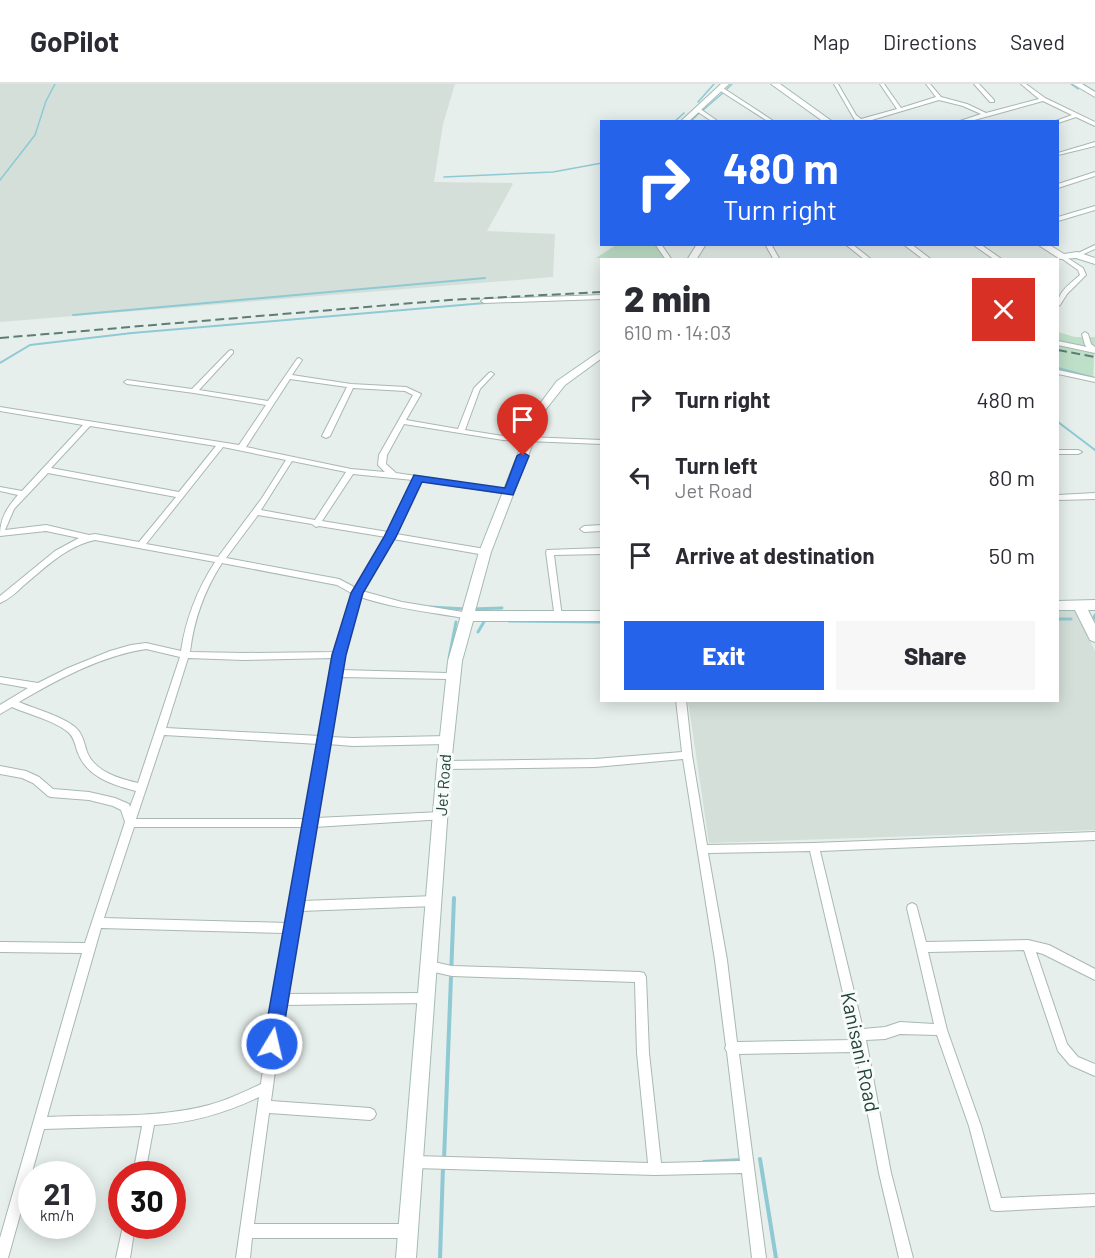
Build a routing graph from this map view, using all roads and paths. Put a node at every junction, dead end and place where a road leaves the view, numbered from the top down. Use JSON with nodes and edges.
{"nodes":[{"id":1,"x":775,"y":84,"type":"edge"},
{"id":2,"x":836,"y":84,"type":"edge"},
{"id":3,"x":882,"y":84,"type":"edge"},
{"id":4,"x":928,"y":84,"type":"edge"},
{"id":5,"x":976,"y":84,"type":"edge"},
{"id":6,"x":1023,"y":84,"type":"edge"},
{"id":7,"x":1077,"y":84,"type":"edge"},
{"id":8,"x":723,"y":86,"type":"edge"},
{"id":9,"x":1095,"y":95,"type":"edge"},
{"id":10,"x":939,"y":98,"type":"junction"},
{"id":11,"x":1043,"y":99,"type":"junction"},
{"id":12,"x":992,"y":101,"type":"dead end"},
{"id":13,"x":697,"y":109,"type":"junction"},
{"id":14,"x":900,"y":109,"type":"junction"},
{"id":15,"x":986,"y":115,"type":"junction"},
{"id":16,"x":1077,"y":115,"type":"junction"},
{"id":17,"x":685,"y":120,"type":"edge"},
{"id":18,"x":714,"y":120,"type":"edge"},
{"id":19,"x":769,"y":120,"type":"edge"},
{"id":20,"x":827,"y":120,"type":"edge"},
{"id":21,"x":858,"y":120,"type":"edge"},
{"id":22,"x":862,"y":120,"type":"edge"},
{"id":23,"x":967,"y":120,"type":"edge"},
{"id":24,"x":1059,"y":121,"type":"edge"},
{"id":25,"x":1095,"y":123,"type":"edge"},
{"id":26,"x":1095,"y":144,"type":"edge"},
{"id":27,"x":1059,"y":154,"type":"edge"},
{"id":28,"x":1095,"y":174,"type":"edge"},
{"id":29,"x":1059,"y":186,"type":"edge"},
{"id":30,"x":1095,"y":208,"type":"edge"},
{"id":31,"x":1059,"y":219,"type":"edge"},
{"id":32,"x":851,"y":246,"type":"edge"},
{"id":33,"x":909,"y":246,"type":"edge"},
{"id":34,"x":978,"y":246,"type":"edge"},
{"id":35,"x":1044,"y":246,"type":"edge"},
{"id":36,"x":1095,"y":247,"type":"edge"},
{"id":37,"x":1077,"y":255,"type":"junction"},
{"id":38,"x":1063,"y":257,"type":"junction"},
{"id":39,"x":866,"y":258,"type":"edge"},
{"id":40,"x":926,"y":258,"type":"edge"},
{"id":41,"x":997,"y":258,"type":"edge"},
{"id":42,"x":1095,"y":261,"type":"edge"},
{"id":43,"x":600,"y":297,"type":"edge"},
{"id":44,"x":1059,"y":299,"type":"edge"},
{"id":45,"x":484,"y":301,"type":"dead end"},
{"id":46,"x":1085,"y":334,"type":"dead end"},
{"id":47,"x":1059,"y":343,"type":"edge"},
{"id":48,"x":1095,"y":351,"type":"edge"},
{"id":49,"x":231,"y":352,"type":"dead end"},
{"id":50,"x":600,"y":354,"type":"edge"},
{"id":51,"x":299,"y":360,"type":"dead end"},
{"id":52,"x":1059,"y":372,"type":"edge"},
{"id":53,"x":492,"y":374,"type":"dead end"},
{"id":54,"x":289,"y":376,"type":"junction"},
{"id":55,"x":1095,"y":380,"type":"edge"},
{"id":56,"x":127,"y":382,"type":"dead end"},
{"id":57,"x":351,"y":386,"type":"junction"},
{"id":58,"x":194,"y":390,"type":"junction"},
{"id":59,"x":271,"y":404,"type":"junction"},
{"id":60,"x":0,"y":409,"type":"edge"},
{"id":61,"x":402,"y":422,"type":"junction"},
{"id":62,"x":88,"y":423,"type":"junction"},
{"id":63,"x":461,"y":431,"type":"junction"},
{"id":64,"x":326,"y":436,"type":"dead end"},
{"id":65,"x":529,"y":440,"type":"junction"},
{"id":66,"x":600,"y":442,"type":"edge"},
{"id":67,"x":220,"y":445,"type":"junction"},
{"id":68,"x":241,"y":448,"type":"junction"},
{"id":69,"x":1059,"y":452,"type":"edge"},
{"id":70,"x":1078,"y":452,"type":"dead end"},
{"id":71,"x":290,"y":459,"type":"junction"},
{"id":72,"x":47,"y":470,"type":"junction"},
{"id":73,"x":351,"y":471,"type":"junction"},
{"id":74,"x":395,"y":476,"type":"junction"},
{"id":75,"x":418,"y":478,"type":"junction"},
{"id":76,"x":0,"y":489,"type":"edge"},
{"id":77,"x":509,"y":492,"type":"junction"},
{"id":78,"x":23,"y":494,"type":"junction"},
{"id":79,"x":181,"y":495,"type":"junction"},
{"id":80,"x":1095,"y":496,"type":"edge"},
{"id":81,"x":1059,"y":498,"type":"edge"},
{"id":82,"x":256,"y":512,"type":"junction"},
{"id":83,"x":316,"y":524,"type":"junction"},
{"id":84,"x":600,"y":528,"type":"edge"},
{"id":85,"x":584,"y":529,"type":"dead end"},
{"id":86,"x":0,"y":532,"type":"edge"},
{"id":87,"x":86,"y":537,"type":"junction"},
{"id":88,"x":390,"y":537,"type":"junction"},
{"id":89,"x":141,"y":545,"type":"junction"},
{"id":90,"x":600,"y":551,"type":"edge"},
{"id":91,"x":485,"y":552,"type":"junction"},
{"id":92,"x":219,"y":559,"type":"junction"},
{"id":93,"x":357,"y":593,"type":"junction"},
{"id":94,"x":0,"y":600,"type":"edge"},
{"id":95,"x":1079,"y":605,"type":"junction"},
{"id":96,"x":1095,"y":605,"type":"edge"},
{"id":97,"x":1059,"y":606,"type":"edge"},
{"id":98,"x":469,"y":616,"type":"junction"},
{"id":99,"x":600,"y":616,"type":"edge"},
{"id":100,"x":558,"y":617,"type":"junction"},
{"id":101,"x":1095,"y":637,"type":"edge"},
{"id":102,"x":185,"y":655,"type":"junction"},
{"id":103,"x":339,"y":655,"type":"junction"},
{"id":104,"x":336,"y":673,"type":"junction"},
{"id":105,"x":454,"y":673,"type":"junction"},
{"id":106,"x":0,"y":680,"type":"edge"},
{"id":107,"x":36,"y":686,"type":"junction"},
{"id":108,"x":11,"y":702,"type":"junction"},
{"id":109,"x":681,"y":702,"type":"edge"},
{"id":110,"x":0,"y":710,"type":"edge"},
{"id":111,"x":160,"y":731,"type":"junction"},
{"id":112,"x":447,"y":740,"type":"junction"},
{"id":113,"x":325,"y":741,"type":"junction"},
{"id":114,"x":687,"y":755,"type":"junction"},
{"id":115,"x":444,"y":765,"type":"junction"},
{"id":116,"x":0,"y":770,"type":"edge"},
{"id":117,"x":142,"y":788,"type":"junction"},
{"id":118,"x":441,"y":816,"type":"junction"},
{"id":119,"x":311,"y":823,"type":"junction"},
{"id":120,"x":131,"y":824,"type":"junction"},
{"id":121,"x":1095,"y":836,"type":"edge"},
{"id":122,"x":814,"y":847,"type":"junction"},
{"id":123,"x":704,"y":849,"type":"junction"},
{"id":124,"x":435,"y":901,"type":"junction"},
{"id":125,"x":296,"y":906,"type":"junction"},
{"id":126,"x":912,"y":908,"type":"dead end"},
{"id":127,"x":97,"y":923,"type":"junction"},
{"id":128,"x":291,"y":928,"type":"junction"},
{"id":129,"x":1028,"y":945,"type":"junction"},
{"id":130,"x":0,"y":947,"type":"edge"},
{"id":131,"x":922,"y":947,"type":"junction"},
{"id":132,"x":89,"y":948,"type":"junction"},
{"id":133,"x":429,"y":966,"type":"junction"},
{"id":134,"x":1095,"y":975,"type":"edge"},
{"id":135,"x":427,"y":998,"type":"junction"},
{"id":136,"x":279,"y":1000,"type":"junction"},
{"id":137,"x":941,"y":1030,"type":"junction"},
{"id":138,"x":861,"y":1046,"type":"junction"},
{"id":139,"x":731,"y":1048,"type":"junction"},
{"id":140,"x":1095,"y":1070,"type":"edge"},
{"id":141,"x":266,"y":1088,"type":"junction"},
{"id":142,"x":265,"y":1107,"type":"junction"},
{"id":143,"x":370,"y":1114,"type":"dead end"},
{"id":144,"x":149,"y":1119,"type":"junction"},
{"id":145,"x":41,"y":1123,"type":"junction"},
{"id":146,"x":141,"y":1161,"type":"edge"},
{"id":147,"x":415,"y":1162,"type":"junction"},
{"id":148,"x":747,"y":1167,"type":"junction"},
{"id":149,"x":655,"y":1169,"type":"junction"},
{"id":150,"x":1095,"y":1200,"type":"edge"},
{"id":151,"x":248,"y":1231,"type":"junction"},
{"id":152,"x":408,"y":1231,"type":"junction"},
{"id":153,"x":3,"y":1239,"type":"edge"},
{"id":154,"x":127,"y":1239,"type":"edge"},
{"id":155,"x":1,"y":1258,"type":"edge"},
{"id":156,"x":123,"y":1258,"type":"edge"},
{"id":157,"x":243,"y":1258,"type":"edge"},
{"id":158,"x":406,"y":1258,"type":"edge"},
{"id":159,"x":759,"y":1258,"type":"edge"},
{"id":160,"x":906,"y":1258,"type":"edge"}],
"edges":[{"from":1,"to":20,"type":"main road"},
{"from":2,"to":21,"type":"street"},
{"from":3,"to":14,"type":"street"},
{"from":4,"to":10,"type":"street"},
{"from":5,"to":12,"type":"street"},
{"from":6,"to":11,"type":"street"},
{"from":7,"to":9,"type":"main road"},
{"from":8,"to":13,"type":"main road"},
{"from":8,"to":19,"type":"street"},
{"from":10,"to":14,"type":"street"},
{"from":10,"to":15,"type":"street"},
{"from":11,"to":15,"type":"street"},
{"from":11,"to":16,"type":"street"},
{"from":13,"to":17,"type":"main road"},
{"from":13,"to":18,"type":"street"},
{"from":14,"to":22,"type":"street"},
{"from":15,"to":23,"type":"street"},
{"from":16,"to":24,"type":"street"},
{"from":16,"to":25,"type":"street"},
{"from":26,"to":27,"type":"street"},
{"from":28,"to":29,"type":"street"},
{"from":30,"to":31,"type":"street"},
{"from":32,"to":39,"type":"street"},
{"from":33,"to":40,"type":"street"},
{"from":34,"to":41,"type":"street"},
{"from":35,"to":38,"type":"main road"},
{"from":36,"to":37,"type":"street"},
{"from":37,"to":38,"type":"main road"},
{"from":37,"to":42,"type":"main road"},
{"from":38,"to":44,"type":"street"},
{"from":43,"to":45,"type":"street"},
{"from":46,"to":48,"type":"street"},
{"from":47,"to":48,"type":"street"},
{"from":49,"to":58,"type":"street"},
{"from":50,"to":65,"type":"main road","name":"Jet Road"},
{"from":51,"to":54,"type":"street"},
{"from":52,"to":55,"type":"street"},
{"from":53,"to":63,"type":"street"},
{"from":54,"to":57,"type":"street"},
{"from":54,"to":59,"type":"street"},
{"from":56,"to":58,"type":"street"},
{"from":57,"to":61,"type":"street"},
{"from":57,"to":64,"type":"street"},
{"from":58,"to":59,"type":"street"},
{"from":59,"to":68,"type":"street"},
{"from":60,"to":62,"type":"street"},
{"from":61,"to":63,"type":"street"},
{"from":61,"to":74,"type":"street"},
{"from":62,"to":67,"type":"street"},
{"from":62,"to":72,"type":"street"},
{"from":63,"to":65,"type":"street"},
{"from":65,"to":66,"type":"street"},
{"from":65,"to":77,"type":"main road","name":"Jet Road"},
{"from":67,"to":68,"type":"street"},
{"from":67,"to":79,"type":"street"},
{"from":68,"to":71,"type":"street"},
{"from":69,"to":70,"type":"street"},
{"from":71,"to":73,"type":"street"},
{"from":71,"to":82,"type":"street"},
{"from":72,"to":78,"type":"street"},
{"from":72,"to":79,"type":"street"},
{"from":73,"to":74,"type":"street"},
{"from":73,"to":83,"type":"street"},
{"from":74,"to":75,"type":"street"},
{"from":75,"to":77,"type":"street"},
{"from":75,"to":88,"type":"street"},
{"from":76,"to":78,"type":"street"},
{"from":77,"to":91,"type":"main road","name":"Jet Road"},
{"from":78,"to":86,"type":"street"},
{"from":79,"to":89,"type":"street"},
{"from":80,"to":81,"type":"street"},
{"from":82,"to":83,"type":"street"},
{"from":82,"to":92,"type":"street"},
{"from":83,"to":88,"type":"street"},
{"from":84,"to":85,"type":"street"},
{"from":86,"to":87,"type":"street"},
{"from":87,"to":89,"type":"street"},
{"from":87,"to":94,"type":"street"},
{"from":88,"to":91,"type":"street"},
{"from":88,"to":93,"type":"street"},
{"from":89,"to":92,"type":"street"},
{"from":90,"to":100,"type":"street"},
{"from":91,"to":98,"type":"main road","name":"Jet Road"},
{"from":92,"to":93,"type":"street"},
{"from":92,"to":102,"type":"street"},
{"from":93,"to":98,"type":"street"},
{"from":93,"to":103,"type":"street"},
{"from":95,"to":96,"type":"main road"},
{"from":95,"to":97,"type":"main road"},
{"from":95,"to":101,"type":"main road"},
{"from":98,"to":100,"type":"main road"},
{"from":98,"to":105,"type":"main road","name":"Jet Road"},
{"from":99,"to":100,"type":"main road"},
{"from":102,"to":103,"type":"street"},
{"from":102,"to":107,"type":"street"},
{"from":102,"to":111,"type":"street"},
{"from":103,"to":104,"type":"street"},
{"from":104,"to":105,"type":"street"},
{"from":104,"to":113,"type":"street"},
{"from":105,"to":112,"type":"main road","name":"Jet Road"},
{"from":106,"to":107,"type":"street"},
{"from":107,"to":108,"type":"street"},
{"from":108,"to":110,"type":"street"},
{"from":108,"to":117,"type":"street"},
{"from":109,"to":114,"type":"street"},
{"from":111,"to":113,"type":"street"},
{"from":111,"to":117,"type":"street"},
{"from":112,"to":113,"type":"street"},
{"from":112,"to":115,"type":"main road","name":"Jet Road"},
{"from":113,"to":119,"type":"street"},
{"from":114,"to":115,"type":"street"},
{"from":114,"to":123,"type":"street"},
{"from":115,"to":118,"type":"main road","name":"Jet Road"},
{"from":116,"to":120,"type":"street"},
{"from":117,"to":120,"type":"street"},
{"from":118,"to":119,"type":"street"},
{"from":118,"to":124,"type":"main road","name":"Jet Road"},
{"from":119,"to":120,"type":"street"},
{"from":119,"to":125,"type":"street"},
{"from":120,"to":127,"type":"street"},
{"from":121,"to":122,"type":"street"},
{"from":122,"to":123,"type":"street"},
{"from":122,"to":138,"type":"street","name":"Kanisani Road"},
{"from":123,"to":139,"type":"street"},
{"from":124,"to":125,"type":"street"},
{"from":124,"to":133,"type":"main road","name":"Jet Road"},
{"from":125,"to":128,"type":"street"},
{"from":126,"to":131,"type":"street"},
{"from":127,"to":128,"type":"street"},
{"from":127,"to":132,"type":"street"},
{"from":128,"to":136,"type":"street"},
{"from":129,"to":131,"type":"street"},
{"from":129,"to":134,"type":"street"},
{"from":129,"to":140,"type":"street"},
{"from":130,"to":132,"type":"street"},
{"from":131,"to":137,"type":"street"},
{"from":132,"to":145,"type":"street"},
{"from":133,"to":135,"type":"main road","name":"Jet Road"},
{"from":133,"to":149,"type":"street"},
{"from":135,"to":136,"type":"street"},
{"from":135,"to":147,"type":"main road","name":"Jet Road"},
{"from":136,"to":141,"type":"street"},
{"from":137,"to":138,"type":"street"},
{"from":137,"to":150,"type":"street"},
{"from":138,"to":139,"type":"street"},
{"from":138,"to":160,"type":"street","name":"Kanisani Road"},
{"from":139,"to":148,"type":"street"},
{"from":141,"to":142,"type":"street"},
{"from":141,"to":144,"type":"street"},
{"from":142,"to":143,"type":"street"},
{"from":142,"to":151,"type":"street"},
{"from":144,"to":145,"type":"street"},
{"from":144,"to":146,"type":"street"},
{"from":145,"to":153,"type":"street"},
{"from":147,"to":149,"type":"street"},
{"from":147,"to":152,"type":"main road","name":"Jet Road"},
{"from":148,"to":149,"type":"street"},
{"from":148,"to":159,"type":"street"},
{"from":151,"to":152,"type":"street"},
{"from":151,"to":157,"type":"street"},
{"from":152,"to":158,"type":"main road","name":"Jet Road"},
{"from":153,"to":155,"type":"street"},
{"from":154,"to":156,"type":"street"}]}
